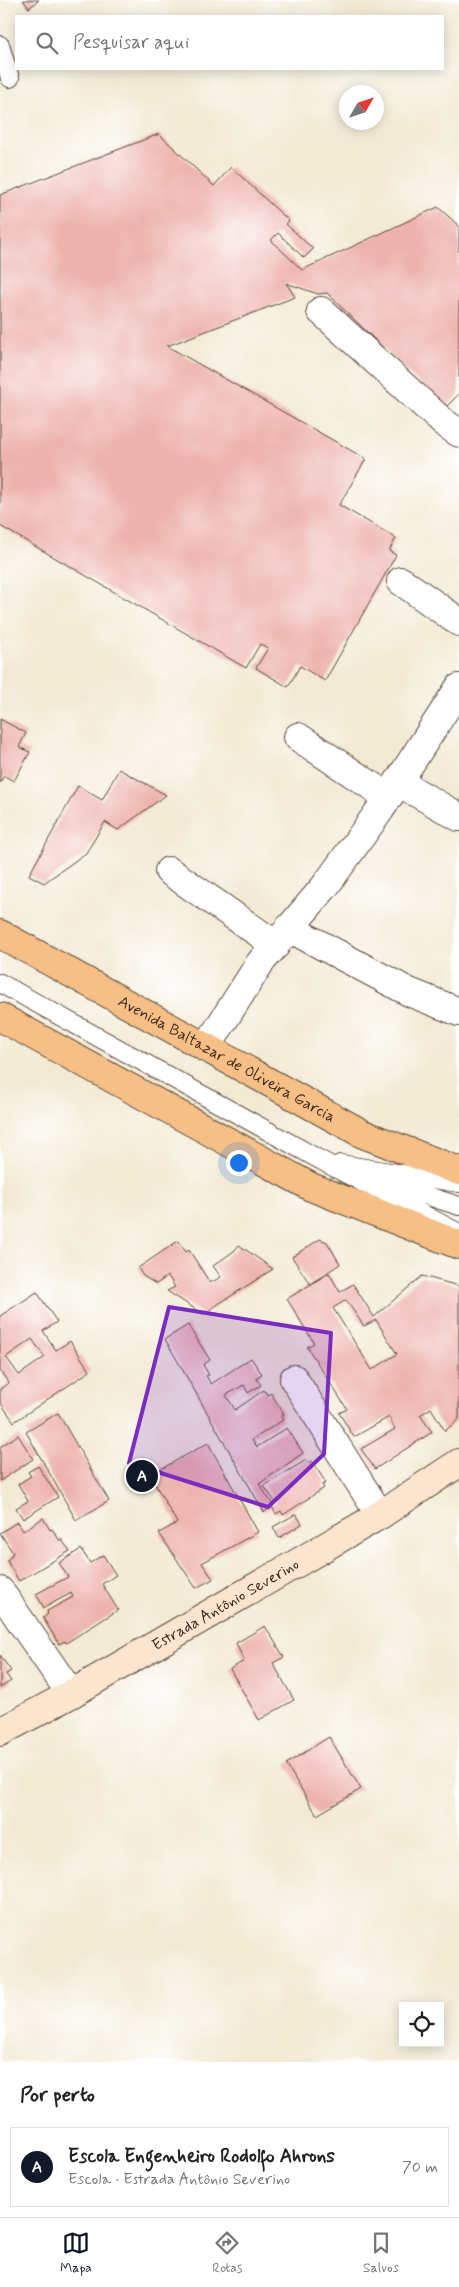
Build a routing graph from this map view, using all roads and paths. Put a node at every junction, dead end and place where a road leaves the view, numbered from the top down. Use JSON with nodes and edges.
{"nodes":[{"id":1,"x":0,"y":45,"type":"edge"},
{"id":2,"x":10,"y":78,"type":"dead end"},
{"id":3,"x":321,"y":311,"type":"dead end"},
{"id":4,"x":459,"y":433,"type":"edge"},
{"id":5,"x":401,"y":581,"type":"dead end"},
{"id":6,"x":459,"y":622,"type":"edge"},
{"id":7,"x":459,"y":688,"type":"edge"},
{"id":8,"x":298,"y":737,"type":"dead end"},
{"id":9,"x":393,"y":790,"type":"junction"},
{"id":10,"x":459,"y":817,"type":"edge"},
{"id":11,"x":169,"y":871,"type":"dead end"},
{"id":12,"x":0,"y":934,"type":"edge"},
{"id":13,"x":283,"y":936,"type":"junction"},
{"id":14,"x":0,"y":984,"type":"edge"},
{"id":15,"x":459,"y":1012,"type":"edge"},
{"id":16,"x":0,"y":1017,"type":"edge"},
{"id":17,"x":206,"y":1048,"type":"junction"},
{"id":18,"x":324,"y":1162,"type":"junction"},
{"id":19,"x":459,"y":1171,"type":"edge"},
{"id":20,"x":459,"y":1184,"type":"edge"},
{"id":21,"x":459,"y":1206,"type":"edge"},
{"id":22,"x":459,"y":1232,"type":"edge"},
{"id":23,"x":459,"y":1245,"type":"edge"},
{"id":24,"x":294,"y":1379,"type":"dead end"},
{"id":25,"x":459,"y":1463,"type":"edge"},
{"id":26,"x":380,"y":1514,"type":"junction"},
{"id":27,"x":0,"y":1591,"type":"edge"},
{"id":28,"x":71,"y":1694,"type":"junction"},
{"id":29,"x":0,"y":1732,"type":"edge"}],
"edges":[{"from":1,"to":2,"type":"lane"},
{"from":3,"to":4,"type":"street"},
{"from":5,"to":6,"type":"street"},
{"from":7,"to":9,"type":"street"},
{"from":8,"to":9,"type":"street"},
{"from":9,"to":10,"type":"street"},
{"from":9,"to":13,"type":"street"},
{"from":11,"to":13,"type":"street"},
{"from":12,"to":17,"type":"main road","name":"Avenida Baltazar de Oliveira Garcia"},
{"from":13,"to":15,"type":"street"},
{"from":13,"to":17,"type":"street"},
{"from":14,"to":18,"type":"lane"},
{"from":16,"to":23,"type":"main road"},
{"from":17,"to":19,"type":"main road","name":"Avenida Baltazar de Oliveira Garcia"},
{"from":18,"to":20,"type":"lane"},
{"from":18,"to":21,"type":"lane"},
{"from":18,"to":22,"type":"lane"},
{"from":24,"to":26,"type":"street"},
{"from":25,"to":26,"type":"main road","name":"Estrada Antônio Severino"},
{"from":26,"to":28,"type":"main road","name":"Estrada Antônio Severino"},
{"from":27,"to":28,"type":"street"},
{"from":28,"to":29,"type":"main road","name":"Estrada Antônio Severino"}]}
